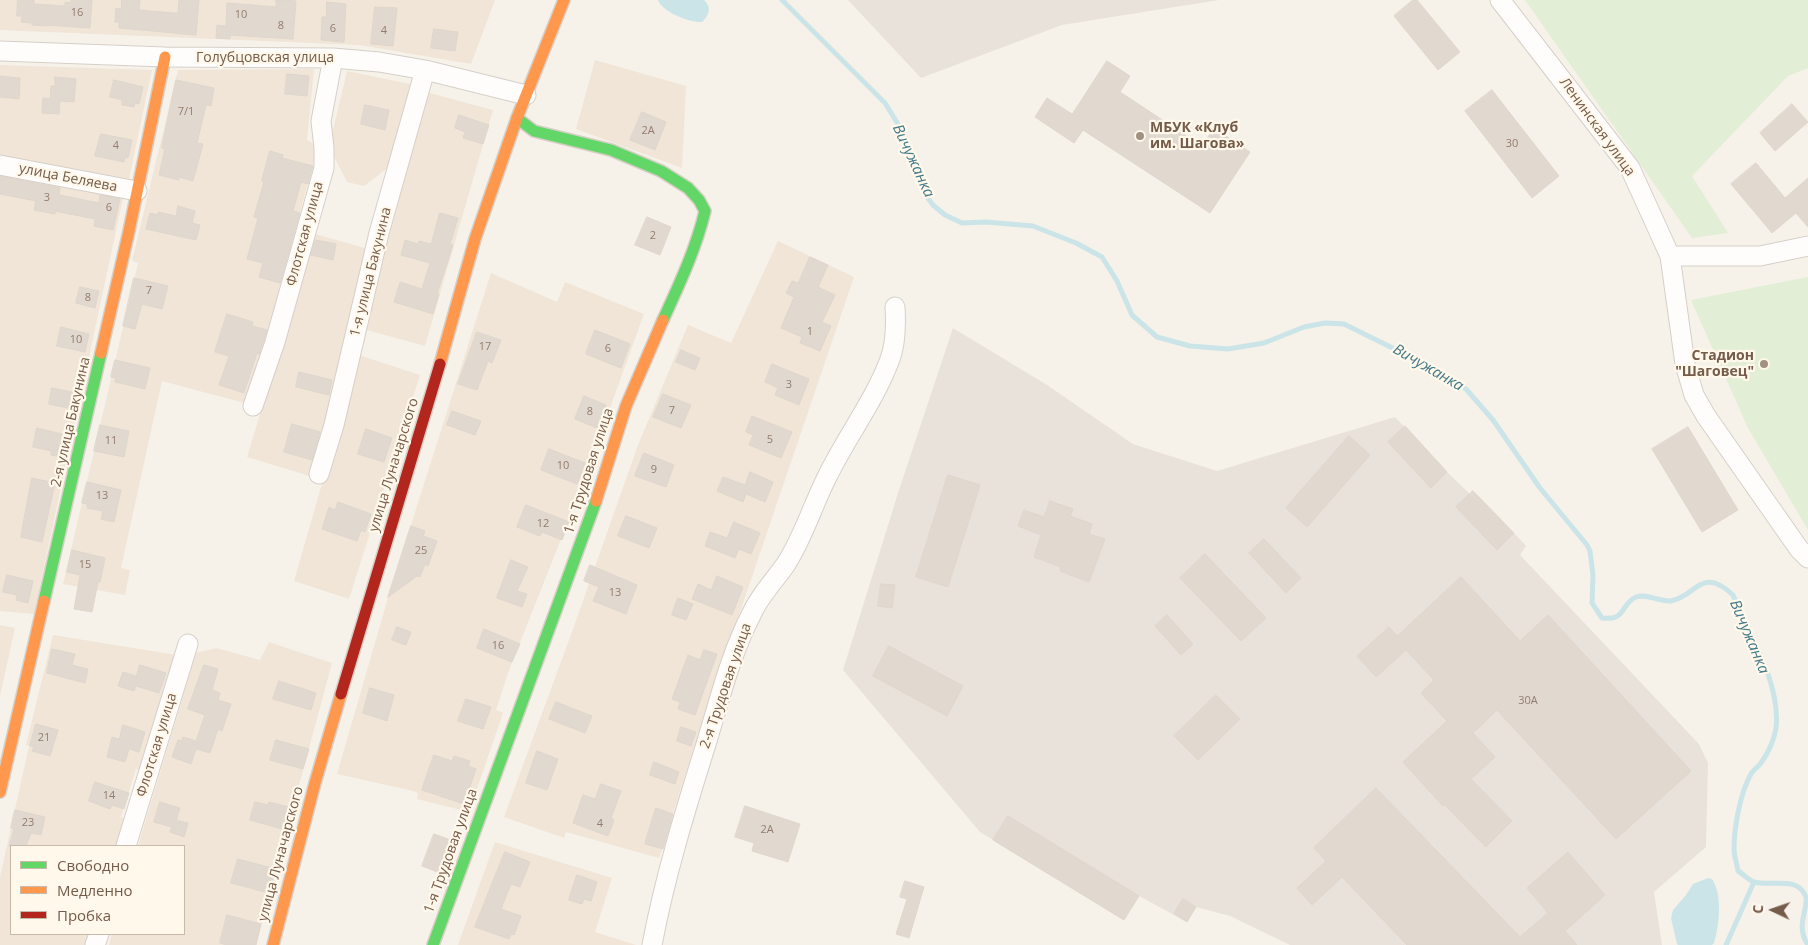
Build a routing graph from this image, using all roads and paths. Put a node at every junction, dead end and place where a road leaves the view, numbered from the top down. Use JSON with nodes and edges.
{"nodes":[{"id":1,"x":564,"y":0,"type":"edge"},
{"id":2,"x":1500,"y":0,"type":"edge"},
{"id":3,"x":0,"y":51,"type":"edge"},
{"id":4,"x":165,"y":57,"type":"junction"},
{"id":5,"x":333,"y":58,"type":"junction"},
{"id":6,"x":425,"y":70,"type":"junction"},
{"id":7,"x":526,"y":95,"type":"junction"},
{"id":8,"x":517,"y":118,"type":"junction"},
{"id":9,"x":0,"y":165,"type":"edge"},
{"id":10,"x":137,"y":191,"type":"junction"},
{"id":11,"x":1808,"y":246,"type":"edge"},
{"id":12,"x":1670,"y":256,"type":"junction"},
{"id":13,"x":895,"y":307,"type":"dead end"},
{"id":14,"x":254,"y":406,"type":"dead end"},
{"id":15,"x":319,"y":474,"type":"dead end"},
{"id":16,"x":1808,"y":558,"type":"edge"},
{"id":17,"x":188,"y":644,"type":"dead end"},
{"id":18,"x":0,"y":792,"type":"edge"},
{"id":19,"x":126,"y":845,"type":"edge"},
{"id":20,"x":273,"y":945,"type":"edge"},
{"id":21,"x":433,"y":945,"type":"edge"},
{"id":22,"x":652,"y":945,"type":"edge"}],
"edges":[{"from":1,"to":7,"type":"street","name":"улица Луначарского"},
{"from":2,"to":12,"type":"street","name":"Ленинская улица"},
{"from":3,"to":4,"type":"street","name":"Голубцовская улица"},
{"from":4,"to":5,"type":"street","name":"Голубцовская улица"},
{"from":4,"to":10,"type":"street","name":"2-я улица Бакунина"},
{"from":5,"to":6,"type":"street","name":"Голубцовская улица"},
{"from":5,"to":14,"type":"street","name":"Флотская улица"},
{"from":6,"to":7,"type":"street","name":"Голубцовская улица"},
{"from":6,"to":15,"type":"street","name":"1-я улица Бакунина"},
{"from":7,"to":8,"type":"street","name":"улица Луначарского"},
{"from":8,"to":20,"type":"street","name":"улица Луначарского"},
{"from":8,"to":21,"type":"street","name":"1-я Трудовая улица"},
{"from":9,"to":10,"type":"street","name":"улица Беляева"},
{"from":10,"to":18,"type":"street","name":"2-я улица Бакунина"},
{"from":11,"to":12,"type":"street"},
{"from":12,"to":16,"type":"street","name":"Ленинская улица"},
{"from":13,"to":22,"type":"street","name":"2-я Трудовая улица"},
{"from":17,"to":19,"type":"street","name":"Флотская улица"}]}
